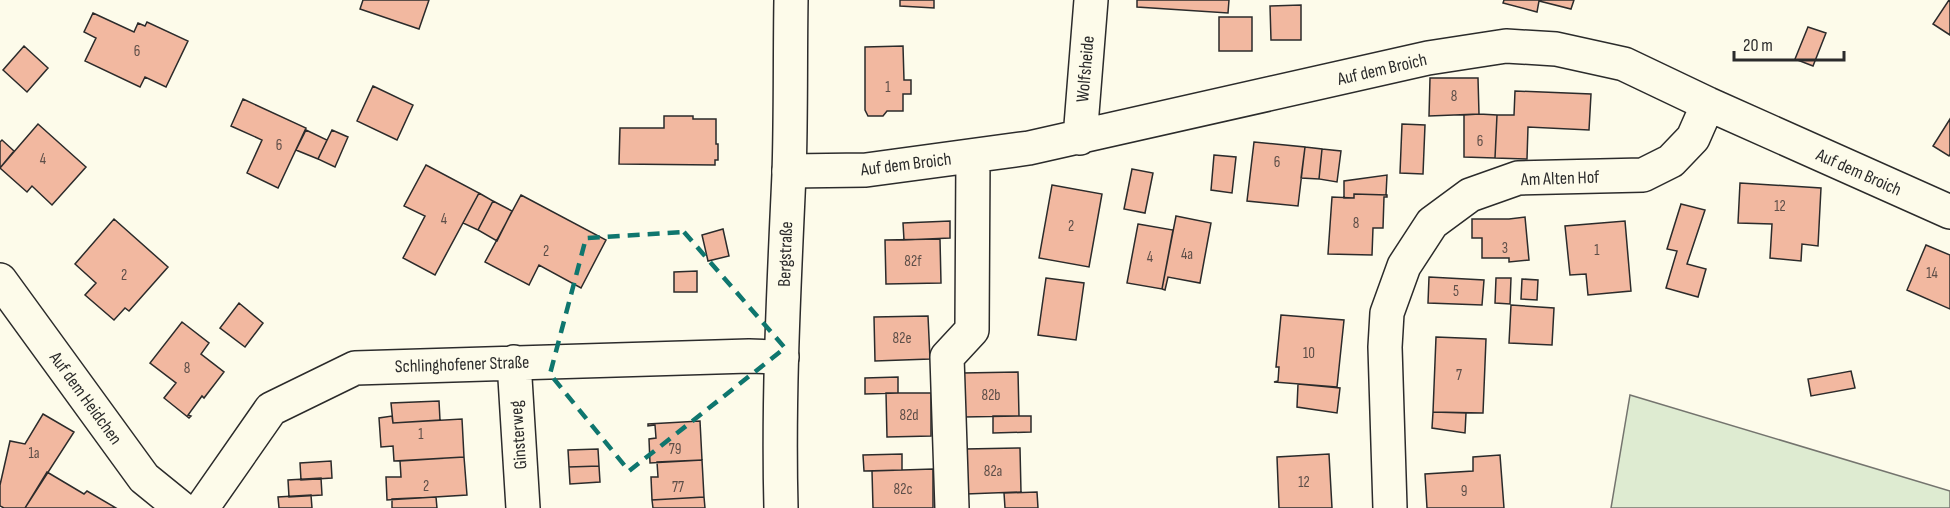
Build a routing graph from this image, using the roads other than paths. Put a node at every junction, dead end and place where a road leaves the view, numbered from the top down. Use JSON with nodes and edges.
{"nodes":[{"id":1,"x":790,"y":0,"type":"edge"},
{"id":2,"x":1091,"y":0,"type":"edge"},
{"id":3,"x":1708,"y":104,"type":"junction"},
{"id":4,"x":1080,"y":138,"type":"junction"},
{"id":5,"x":974,"y":156,"type":"junction"},
{"id":6,"x":789,"y":171,"type":"junction"},
{"id":7,"x":1950,"y":212,"type":"edge"},
{"id":8,"x":0,"y":280,"type":"edge"},
{"id":9,"x":782,"y":357,"type":"junction"},
{"id":10,"x":514,"y":362,"type":"junction"},
{"id":11,"x":181,"y":508,"type":"edge"},
{"id":12,"x":202,"y":508,"type":"edge"},
{"id":13,"x":523,"y":508,"type":"edge"},
{"id":14,"x":781,"y":508,"type":"edge"},
{"id":15,"x":952,"y":508,"type":"edge"},
{"id":16,"x":1390,"y":508,"type":"edge"}],
"edges":[{"from":1,"to":6,"type":"street","name":"Bergstraße"},
{"from":2,"to":4,"type":"street","name":"Wolfsheide"},
{"from":3,"to":4,"type":"street","name":"Auf dem Broich"},
{"from":3,"to":7,"type":"street","name":"Auf dem Broich"},
{"from":3,"to":16,"type":"street","name":"Am Alten Hof"},
{"from":4,"to":5,"type":"street","name":"Auf dem Broich"},
{"from":5,"to":6,"type":"street","name":"Auf dem Broich"},
{"from":5,"to":15,"type":"street"},
{"from":6,"to":9,"type":"street","name":"Bergstraße"},
{"from":8,"to":11,"type":"street","name":"Auf dem Heidchen"},
{"from":9,"to":10,"type":"street","name":"Schlinghofener Straße"},
{"from":9,"to":14,"type":"street","name":"Bergstraße"},
{"from":10,"to":12,"type":"street","name":"Schlinghofener Straße"},
{"from":10,"to":13,"type":"street","name":"Ginsterweg"}]}
